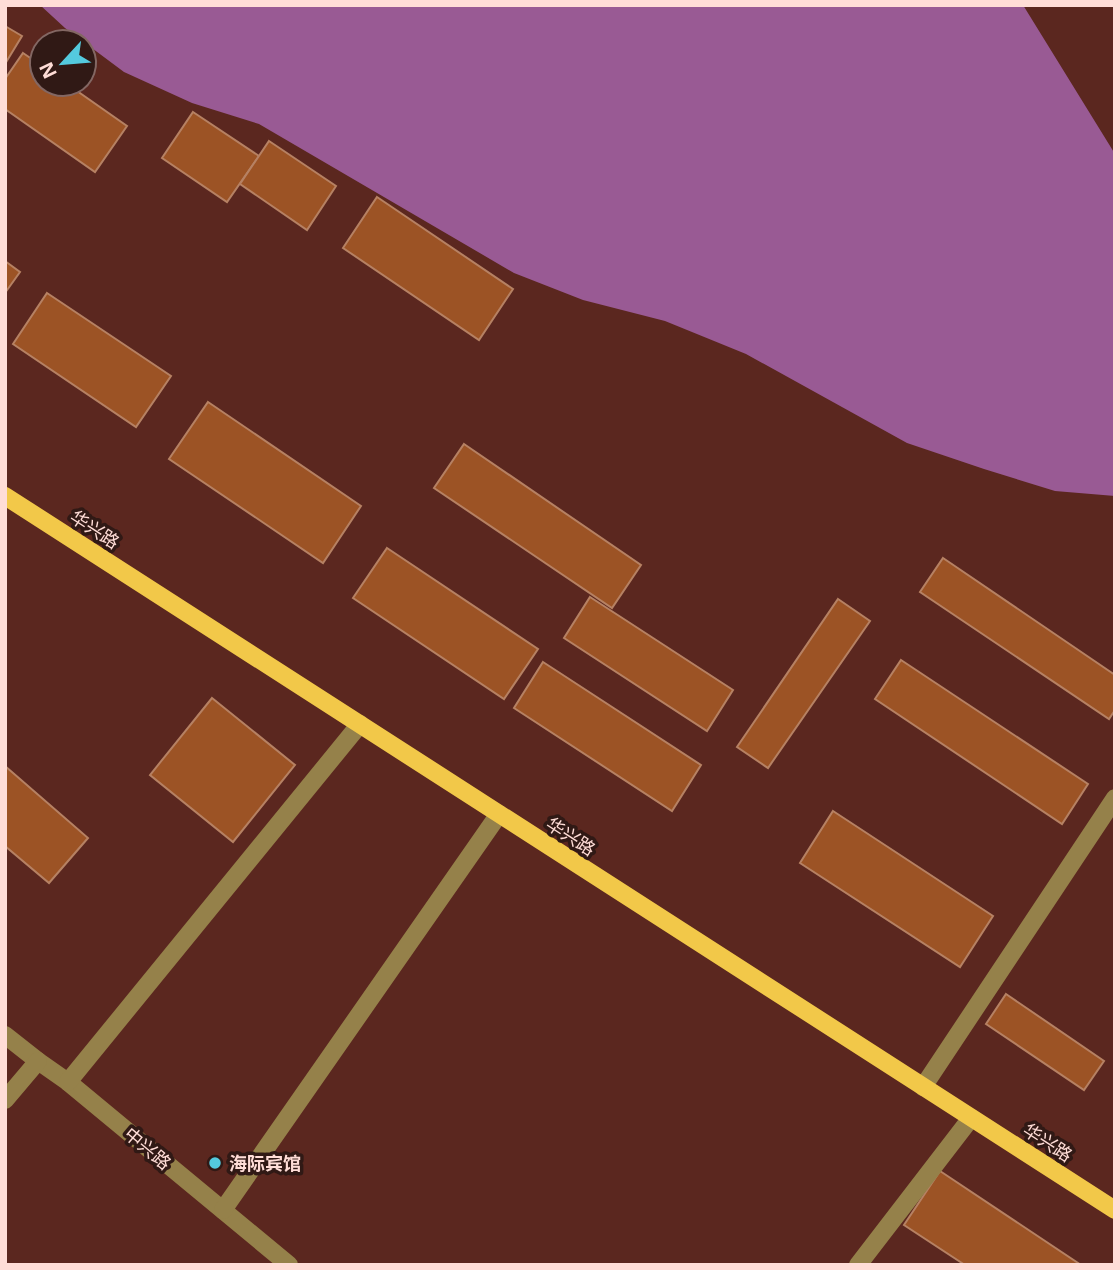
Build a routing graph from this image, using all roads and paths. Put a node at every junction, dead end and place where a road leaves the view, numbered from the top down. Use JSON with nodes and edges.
{"nodes":[{"id":1,"x":5,"y":496,"type":"edge"},
{"id":2,"x":360,"y":724,"type":"junction"},
{"id":3,"x":1115,"y":798,"type":"edge"},
{"id":4,"x":499,"y":814,"type":"junction"},
{"id":5,"x":5,"y":1035,"type":"edge"},
{"id":6,"x":38,"y":1061,"type":"junction"},
{"id":7,"x":68,"y":1082,"type":"junction"},
{"id":8,"x":923,"y":1087,"type":"junction"},
{"id":9,"x":5,"y":1100,"type":"edge"},
{"id":10,"x":971,"y":1118,"type":"junction"},
{"id":11,"x":223,"y":1210,"type":"junction"},
{"id":12,"x":1115,"y":1210,"type":"edge"},
{"id":13,"x":289,"y":1265,"type":"edge"},
{"id":14,"x":858,"y":1265,"type":"edge"}],
"edges":[{"from":1,"to":2,"type":"main road","name":"华兴路"},
{"from":2,"to":4,"type":"main road","name":"华兴路"},
{"from":2,"to":7,"type":"street"},
{"from":3,"to":8,"type":"street"},
{"from":4,"to":8,"type":"main road","name":"华兴路"},
{"from":4,"to":11,"type":"street"},
{"from":5,"to":6,"type":"street","name":"中兴路"},
{"from":6,"to":7,"type":"street","name":"中兴路"},
{"from":6,"to":9,"type":"street"},
{"from":7,"to":11,"type":"street","name":"中兴路"},
{"from":8,"to":10,"type":"main road","name":"华兴路"},
{"from":10,"to":12,"type":"main road","name":"华兴路"},
{"from":10,"to":14,"type":"street"},
{"from":11,"to":13,"type":"street","name":"中兴路"}]}
